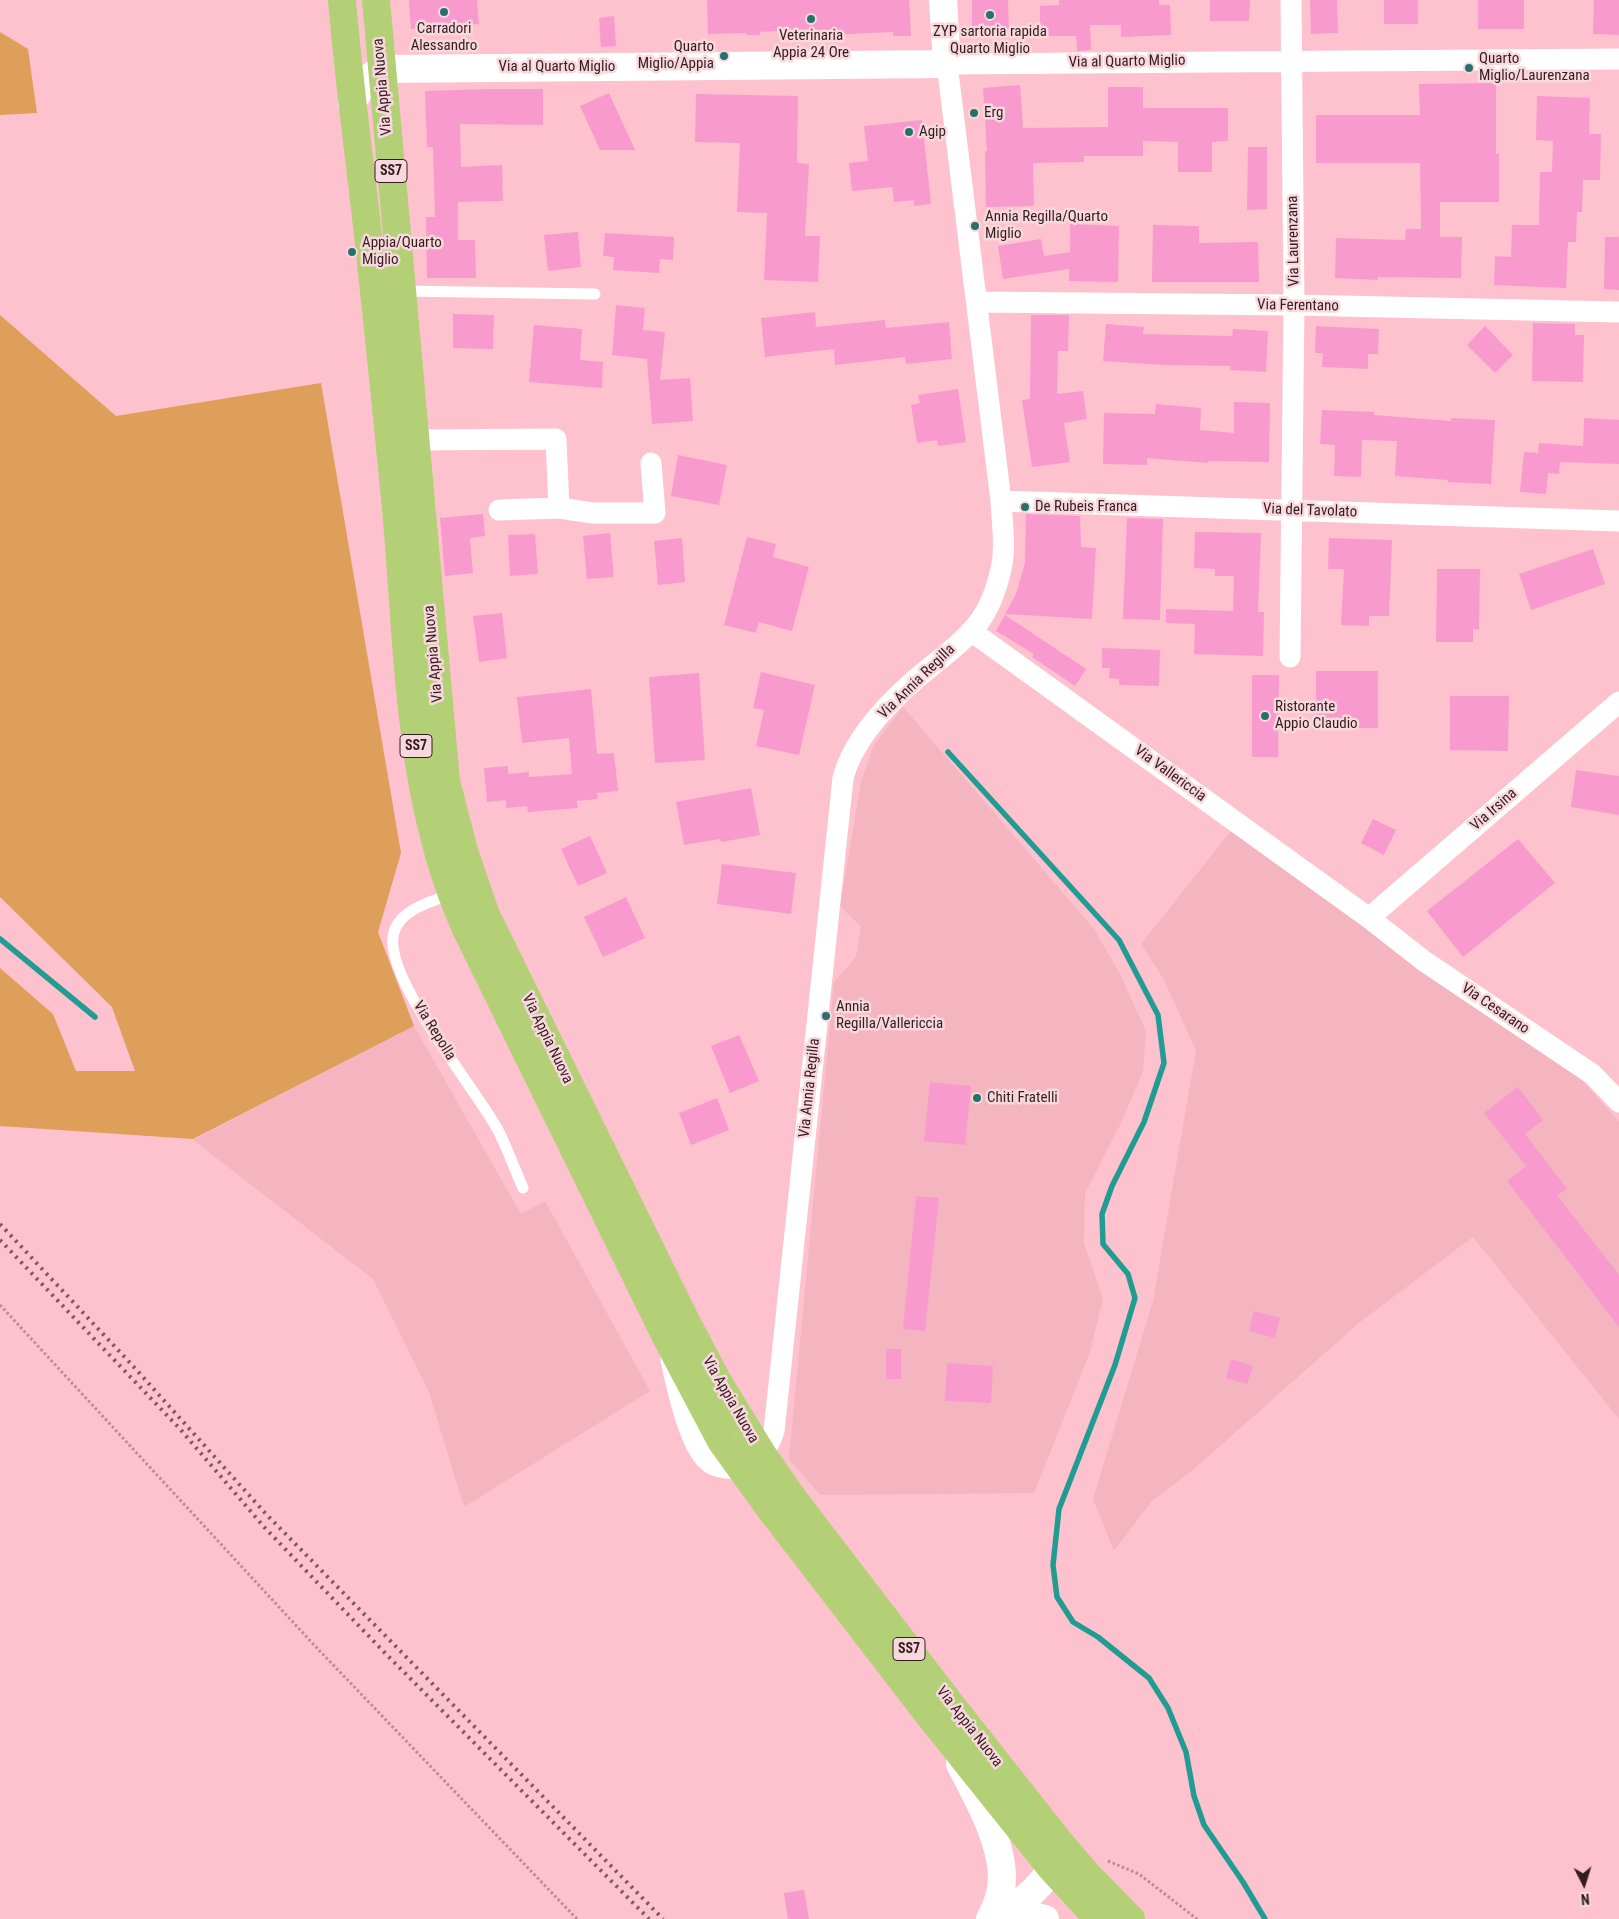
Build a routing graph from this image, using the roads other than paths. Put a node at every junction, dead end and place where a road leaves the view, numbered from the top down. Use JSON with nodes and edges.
{"nodes":[{"id":1,"x":342,"y":0,"type":"edge"},
{"id":2,"x":376,"y":0,"type":"edge"},
{"id":3,"x":943,"y":0,"type":"edge"},
{"id":4,"x":1291,"y":0,"type":"edge"},
{"id":5,"x":1619,"y":59,"type":"edge"},
{"id":6,"x":1292,"y":61,"type":"junction"},
{"id":7,"x":947,"y":64,"type":"junction"},
{"id":8,"x":381,"y":68,"type":"junction"},
{"id":9,"x":352,"y":103,"type":"junction"},
{"id":10,"x":402,"y":291,"type":"junction"},
{"id":11,"x":596,"y":294,"type":"dead end"},
{"id":12,"x":977,"y":302,"type":"junction"},
{"id":13,"x":1294,"y":306,"type":"junction"},
{"id":14,"x":1619,"y":312,"type":"edge"},
{"id":15,"x":415,"y":440,"type":"junction"},
{"id":16,"x":651,"y":463,"type":"dead end"},
{"id":17,"x":1001,"y":501,"type":"junction"},
{"id":18,"x":559,"y":508,"type":"junction"},
{"id":19,"x":499,"y":510,"type":"dead end"},
{"id":20,"x":1293,"y":511,"type":"junction"},
{"id":21,"x":1619,"y":521,"type":"edge"},
{"id":22,"x":972,"y":631,"type":"junction"},
{"id":23,"x":1290,"y":656,"type":"dead end"},
{"id":24,"x":1619,"y":702,"type":"edge"},
{"id":25,"x":451,"y":894,"type":"junction"},
{"id":26,"x":1369,"y":918,"type":"junction"},
{"id":27,"x":1619,"y":1102,"type":"edge"},
{"id":28,"x":523,"y":1188,"type":"dead end"},
{"id":29,"x":752,"y":1462,"type":"junction"},
{"id":30,"x":927,"y":1713,"type":"junction"},
{"id":31,"x":1058,"y":1840,"type":"junction"},
{"id":32,"x":1051,"y":1868,"type":"junction"},
{"id":33,"x":996,"y":1917,"type":"edge"},
{"id":34,"x":1045,"y":1919,"type":"edge"},
{"id":35,"x":1098,"y":1919,"type":"edge"},
{"id":36,"x":1131,"y":1919,"type":"edge"}],
"edges":[{"from":1,"to":9,"type":"main road","name":"Via Appia Nuova","number":"SS7"},
{"from":2,"to":8,"type":"main road","name":"Via Appia Nuova","number":"SS7"},
{"from":3,"to":7,"type":"street","name":"Via Annia Regilla"},
{"from":4,"to":6,"type":"street","name":"Via Laurenzana"},
{"from":5,"to":6,"type":"street","name":"Via al Quarto Miglio"},
{"from":6,"to":7,"type":"street","name":"Via al Quarto Miglio"},
{"from":6,"to":13,"type":"street","name":"Via Laurenzana"},
{"from":7,"to":8,"type":"street","name":"Via al Quarto Miglio"},
{"from":7,"to":12,"type":"street","name":"Via Annia Regilla"},
{"from":8,"to":9,"type":"street"},
{"from":8,"to":10,"type":"main road","name":"Via Appia Nuova","number":"SS7"},
{"from":9,"to":25,"type":"main road","name":"Via Appia Nuova","number":"SS7"},
{"from":10,"to":11,"type":"lane"},
{"from":10,"to":15,"type":"main road","name":"Via Appia Nuova","number":"SS7"},
{"from":12,"to":13,"type":"street","name":"Via Ferentano"},
{"from":12,"to":17,"type":"street","name":"Via Annia Regilla"},
{"from":13,"to":14,"type":"street","name":"Via Ferentano"},
{"from":13,"to":20,"type":"street","name":"Via Laurenzana"},
{"from":15,"to":18,"type":"street"},
{"from":15,"to":29,"type":"main road","name":"Via Appia Nuova","number":"SS7"},
{"from":16,"to":18,"type":"street"},
{"from":17,"to":20,"type":"street","name":"Via del Tavolato"},
{"from":17,"to":22,"type":"street","name":"Via Annia Regilla"},
{"from":18,"to":19,"type":"street"},
{"from":20,"to":21,"type":"street","name":"Via del Tavolato"},
{"from":20,"to":23,"type":"street","name":"Via Laurenzana"},
{"from":22,"to":26,"type":"street","name":"Via Vallericcia"},
{"from":22,"to":29,"type":"street","name":"Via Annia Regilla"},
{"from":24,"to":26,"type":"street","name":"Via Irsina"},
{"from":25,"to":28,"type":"lane","name":"Via Repolla"},
{"from":25,"to":29,"type":"main road","name":"Via Appia Nuova","number":"SS7"},
{"from":26,"to":27,"type":"street","name":"Via Cesarano"},
{"from":29,"to":30,"type":"main road","name":"Via Appia Nuova","number":"SS7"},
{"from":29,"to":31,"type":"main road","name":"Via Appia Nuova","number":"SS7"},
{"from":30,"to":32,"type":"main road","name":"Via Appia Nuova","number":"SS7"},
{"from":30,"to":33,"type":"street"},
{"from":31,"to":32,"type":"street"},
{"from":31,"to":36,"type":"main road","name":"Via Appia Nuova","number":"SS7"},
{"from":32,"to":33,"type":"street"},
{"from":32,"to":35,"type":"main road","name":"Via Appia Nuova","number":"SS7"},
{"from":33,"to":34,"type":"street"}]}
